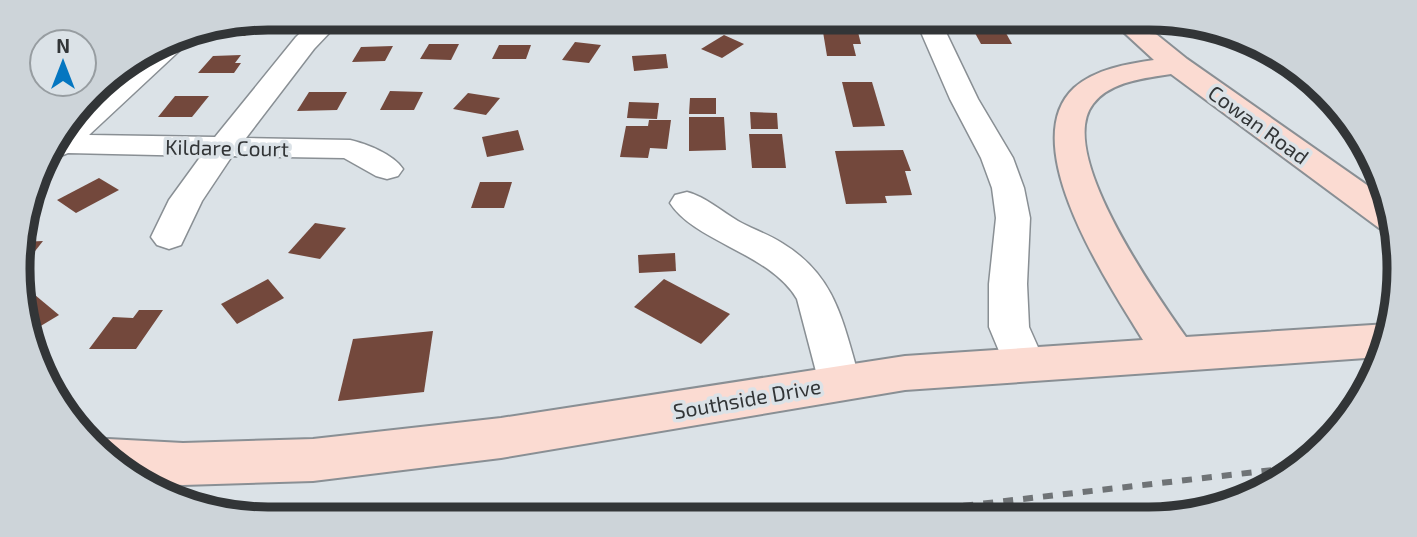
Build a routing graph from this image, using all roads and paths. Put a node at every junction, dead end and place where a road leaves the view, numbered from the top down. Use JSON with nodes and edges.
{"nodes":[{"id":1,"x":318,"y":30,"type":"edge"},
{"id":2,"x":932,"y":30,"type":"edge"},
{"id":3,"x":1135,"y":30,"type":"edge"},
{"id":4,"x":157,"y":58,"type":"edge"},
{"id":5,"x":1177,"y":65,"type":"junction"},
{"id":6,"x":71,"y":135,"type":"edge"},
{"id":7,"x":223,"y":147,"type":"junction"},
{"id":8,"x":62,"y":150,"type":"edge"},
{"id":9,"x":387,"y":169,"type":"dead end"},
{"id":10,"x":687,"y":203,"type":"dead end"},
{"id":11,"x":1380,"y":211,"type":"edge"},
{"id":12,"x":169,"y":237,"type":"dead end"},
{"id":13,"x":1375,"y":341,"type":"edge"},
{"id":14,"x":1175,"y":354,"type":"junction"},
{"id":15,"x":1024,"y":363,"type":"junction"},
{"id":16,"x":840,"y":383,"type":"junction"},
{"id":17,"x":128,"y":461,"type":"edge"}],
"edges":[{"from":1,"to":7,"type":"street"},
{"from":2,"to":15,"type":"street"},
{"from":3,"to":5,"type":"street","name":"Cowan Road"},
{"from":4,"to":6,"type":"street"},
{"from":5,"to":11,"type":"street","name":"Cowan Road"},
{"from":5,"to":14,"type":"street"},
{"from":7,"to":8,"type":"street","name":"Kildare Court"},
{"from":7,"to":9,"type":"street","name":"Kildare Court"},
{"from":7,"to":12,"type":"street"},
{"from":10,"to":16,"type":"street"},
{"from":13,"to":14,"type":"street","name":"Southside Drive"},
{"from":14,"to":15,"type":"street","name":"Southside Drive"},
{"from":15,"to":16,"type":"street","name":"Southside Drive"},
{"from":16,"to":17,"type":"street","name":"Southside Drive"}]}
